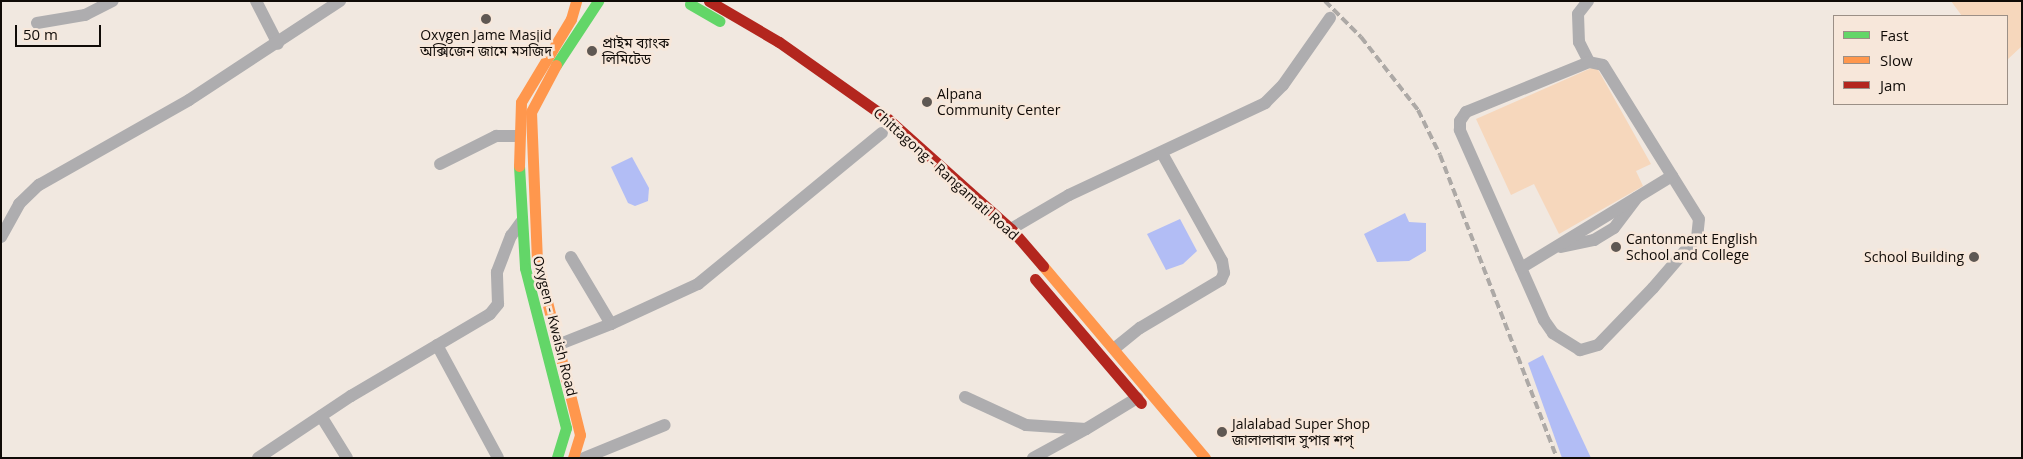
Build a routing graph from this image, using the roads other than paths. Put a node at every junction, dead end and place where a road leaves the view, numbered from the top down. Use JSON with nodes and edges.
{"nodes":[{"id":1,"x":113,"y":1,"type":"edge"},
{"id":2,"x":256,"y":1,"type":"edge"},
{"id":3,"x":340,"y":1,"type":"edge"},
{"id":4,"x":576,"y":1,"type":"edge"},
{"id":5,"x":598,"y":1,"type":"edge"},
{"id":6,"x":709,"y":1,"type":"edge"},
{"id":7,"x":1588,"y":1,"type":"edge"},
{"id":8,"x":689,"y":2,"type":"edge"},
{"id":9,"x":1330,"y":18,"type":"dead end"},
{"id":10,"x":36,"y":23,"type":"dead end"},
{"id":11,"x":278,"y":44,"type":"junction"},
{"id":12,"x":1589,"y":62,"type":"junction"},
{"id":13,"x":830,"y":94,"type":"dead end"},
{"id":14,"x":882,"y":133,"type":"dead end"},
{"id":15,"x":518,"y":136,"type":"junction"},
{"id":16,"x":1162,"y":153,"type":"junction"},
{"id":17,"x":918,"y":163,"type":"dead end"},
{"id":18,"x":440,"y":164,"type":"dead end"},
{"id":19,"x":1672,"y":176,"type":"junction"},
{"id":20,"x":967,"y":207,"type":"dead end"},
{"id":21,"x":521,"y":222,"type":"junction"},
{"id":22,"x":1011,"y":229,"type":"junction"},
{"id":23,"x":1,"y":237,"type":"edge"},
{"id":24,"x":571,"y":257,"type":"dead end"},
{"id":25,"x":1026,"y":268,"type":"dead end"},
{"id":26,"x":1521,"y":268,"type":"junction"},
{"id":27,"x":612,"y":324,"type":"junction"},
{"id":28,"x":560,"y":344,"type":"junction"},
{"id":29,"x":437,"y":345,"type":"junction"},
{"id":30,"x":1115,"y":348,"type":"junction"},
{"id":31,"x":965,"y":397,"type":"dead end"},
{"id":32,"x":1137,"y":398,"type":"junction"},
{"id":33,"x":1150,"y":413,"type":"dead end"},
{"id":34,"x":321,"y":416,"type":"junction"},
{"id":35,"x":665,"y":425,"type":"dead end"},
{"id":36,"x":1086,"y":429,"type":"junction"},
{"id":37,"x":258,"y":458,"type":"edge"},
{"id":38,"x":347,"y":458,"type":"edge"},
{"id":39,"x":498,"y":458,"type":"edge"},
{"id":40,"x":558,"y":458,"type":"edge"},
{"id":41,"x":573,"y":458,"type":"edge"},
{"id":42,"x":584,"y":458,"type":"edge"},
{"id":43,"x":1033,"y":458,"type":"edge"},
{"id":44,"x":1205,"y":458,"type":"edge"}],
"edges":[{"from":1,"to":10,"type":"street"},
{"from":2,"to":11,"type":"street"},
{"from":3,"to":11,"type":"street"},
{"from":4,"to":15,"type":"main road","name":"Oxygen - Kwaish Road"},
{"from":5,"to":28,"type":"main road","name":"Oxygen - Kwaish Road"},
{"from":6,"to":22,"type":"main road","name":"Chittagong - Rangamati Road"},
{"from":7,"to":12,"type":"street"},
{"from":8,"to":13,"type":"main road"},
{"from":9,"to":16,"type":"street"},
{"from":11,"to":23,"type":"street"},
{"from":12,"to":19,"type":"street"},
{"from":12,"to":26,"type":"street"},
{"from":14,"to":27,"type":"street"},
{"from":15,"to":18,"type":"street"},
{"from":15,"to":21,"type":"main road","name":"Oxygen - Kwaish Road"},
{"from":16,"to":22,"type":"street"},
{"from":16,"to":30,"type":"street"},
{"from":17,"to":20,"type":"main road","name":"Chittagong - Rangamati Road"},
{"from":19,"to":26,"type":"street"},
{"from":19,"to":26,"type":"street"},
{"from":21,"to":29,"type":"street"},
{"from":21,"to":40,"type":"main road","name":"Oxygen - Kwaish Road"},
{"from":22,"to":30,"type":"main road","name":"Chittagong - Rangamati Road"},
{"from":24,"to":27,"type":"street"},
{"from":25,"to":32,"type":"main road"},
{"from":27,"to":28,"type":"street"},
{"from":28,"to":41,"type":"main road","name":"Oxygen - Kwaish Road"},
{"from":29,"to":34,"type":"street"},
{"from":29,"to":39,"type":"street"},
{"from":30,"to":44,"type":"main road","name":"Chittagong - Rangamati Road"},
{"from":31,"to":36,"type":"street"},
{"from":32,"to":33,"type":"main road"},
{"from":32,"to":36,"type":"street"},
{"from":34,"to":37,"type":"street"},
{"from":34,"to":38,"type":"street"},
{"from":35,"to":42,"type":"street"},
{"from":36,"to":43,"type":"street"}]}
